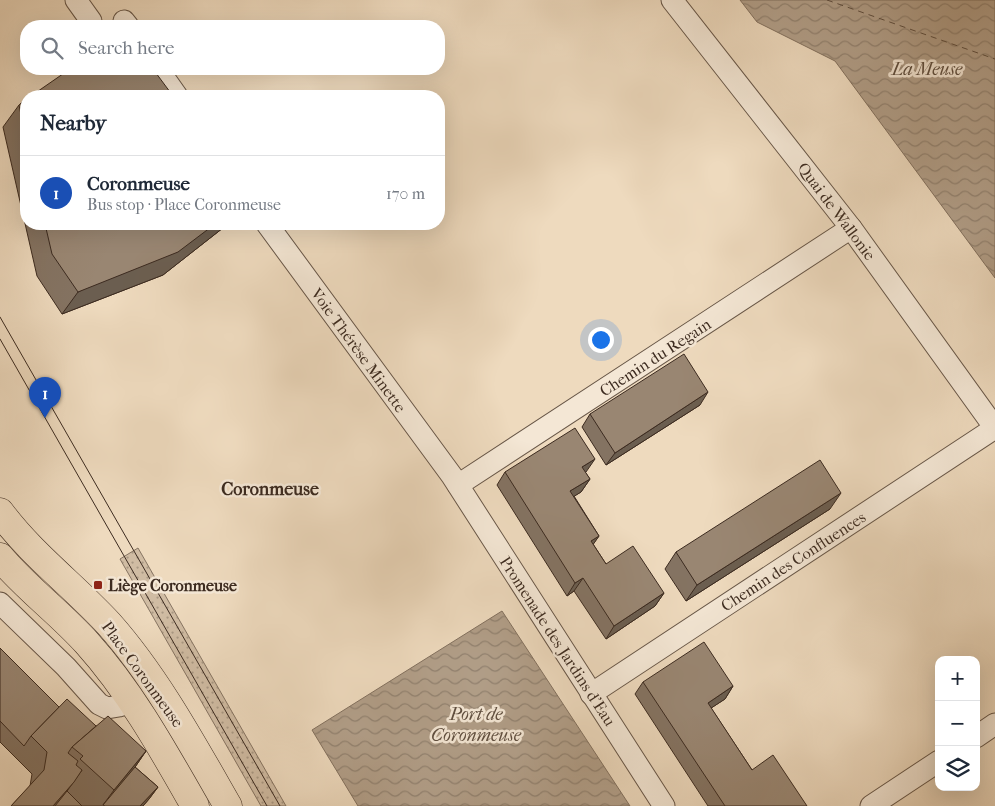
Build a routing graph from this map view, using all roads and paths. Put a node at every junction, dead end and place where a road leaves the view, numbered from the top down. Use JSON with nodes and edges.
{"nodes":[{"id":1,"x":76,"y":0,"type":"edge"},
{"id":2,"x":672,"y":0,"type":"edge"},
{"id":3,"x":90,"y":20,"type":"edge"},
{"id":4,"x":162,"y":75,"type":"edge"},
{"id":5,"x":173,"y":90,"type":"edge"},
{"id":6,"x":851,"y":228,"type":"junction"},
{"id":7,"x":271,"y":230,"type":"edge"},
{"id":8,"x":995,"y":428,"type":"edge"},
{"id":9,"x":455,"y":480,"type":"junction"},
{"id":10,"x":0,"y":512,"type":"edge"},
{"id":11,"x":0,"y":557,"type":"edge"},
{"id":12,"x":0,"y":603,"type":"edge"},
{"id":13,"x":591,"y":694,"type":"junction"},
{"id":14,"x":132,"y":702,"type":"junction"},
{"id":15,"x":995,"y":724,"type":"edge"},
{"id":16,"x":980,"y":734,"type":"edge"},
{"id":17,"x":935,"y":764,"type":"edge"},
{"id":18,"x":195,"y":806,"type":"edge"},
{"id":19,"x":228,"y":806,"type":"edge"},
{"id":20,"x":664,"y":806,"type":"edge"},
{"id":21,"x":871,"y":806,"type":"edge"}],
"edges":[{"from":1,"to":3,"type":"street"},
{"from":2,"to":6,"type":"street","name":"Quai de Wallonie"},
{"from":4,"to":5,"type":"street"},
{"from":6,"to":8,"type":"street","name":"Quai de Wallonie"},
{"from":6,"to":9,"type":"street","name":"Chemin du Regain"},
{"from":7,"to":9,"type":"street","name":"Voie Thérèse Minette"},
{"from":8,"to":13,"type":"street","name":"Chemin des Confluences"},
{"from":9,"to":13,"type":"street","name":"Promenade des Jardins d'Eau"},
{"from":10,"to":19,"type":"main road","name":"Place Coronmeuse"},
{"from":11,"to":14,"type":"main road","name":"Place Coronmeuse"},
{"from":12,"to":14,"type":"street","name":"Place Coronmeuse"},
{"from":13,"to":20,"type":"street","name":"Promenade des Jardins d'Eau"},
{"from":14,"to":18,"type":"main road","name":"Place Coronmeuse"},
{"from":15,"to":16,"type":"street"},
{"from":17,"to":21,"type":"street"}]}
